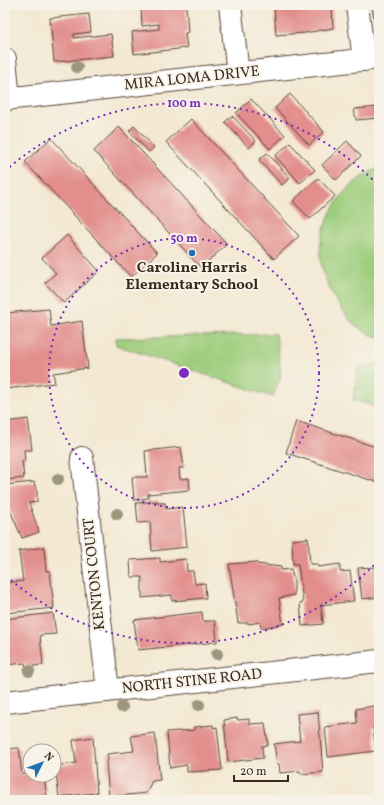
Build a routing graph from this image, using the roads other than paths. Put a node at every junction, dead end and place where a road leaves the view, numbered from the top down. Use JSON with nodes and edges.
{"nodes":[{"id":1,"x":230,"y":5,"type":"edge"},
{"id":2,"x":357,"y":5,"type":"edge"},
{"id":3,"x":5,"y":59,"type":"edge"},
{"id":4,"x":371,"y":59,"type":"edge"},
{"id":5,"x":238,"y":73,"type":"junction"},
{"id":6,"x":7,"y":99,"type":"edge"},
{"id":7,"x":82,"y":458,"type":"dead end"},
{"id":8,"x":379,"y":661,"type":"edge"},
{"id":9,"x":108,"y":691,"type":"junction"},
{"id":10,"x":5,"y":702,"type":"edge"}],
"edges":[{"from":1,"to":5,"type":"street"},
{"from":2,"to":4,"type":"street"},
{"from":3,"to":6,"type":"street"},
{"from":4,"to":5,"type":"street","name":"MIRA LOMA DRIVE"},
{"from":5,"to":6,"type":"street","name":"MIRA LOMA DRIVE"},
{"from":7,"to":9,"type":"street","name":"KENTON COURT"},
{"from":8,"to":9,"type":"street","name":"NORTH STINE ROAD"},
{"from":9,"to":10,"type":"street","name":"NORTH STINE ROAD"}]}
